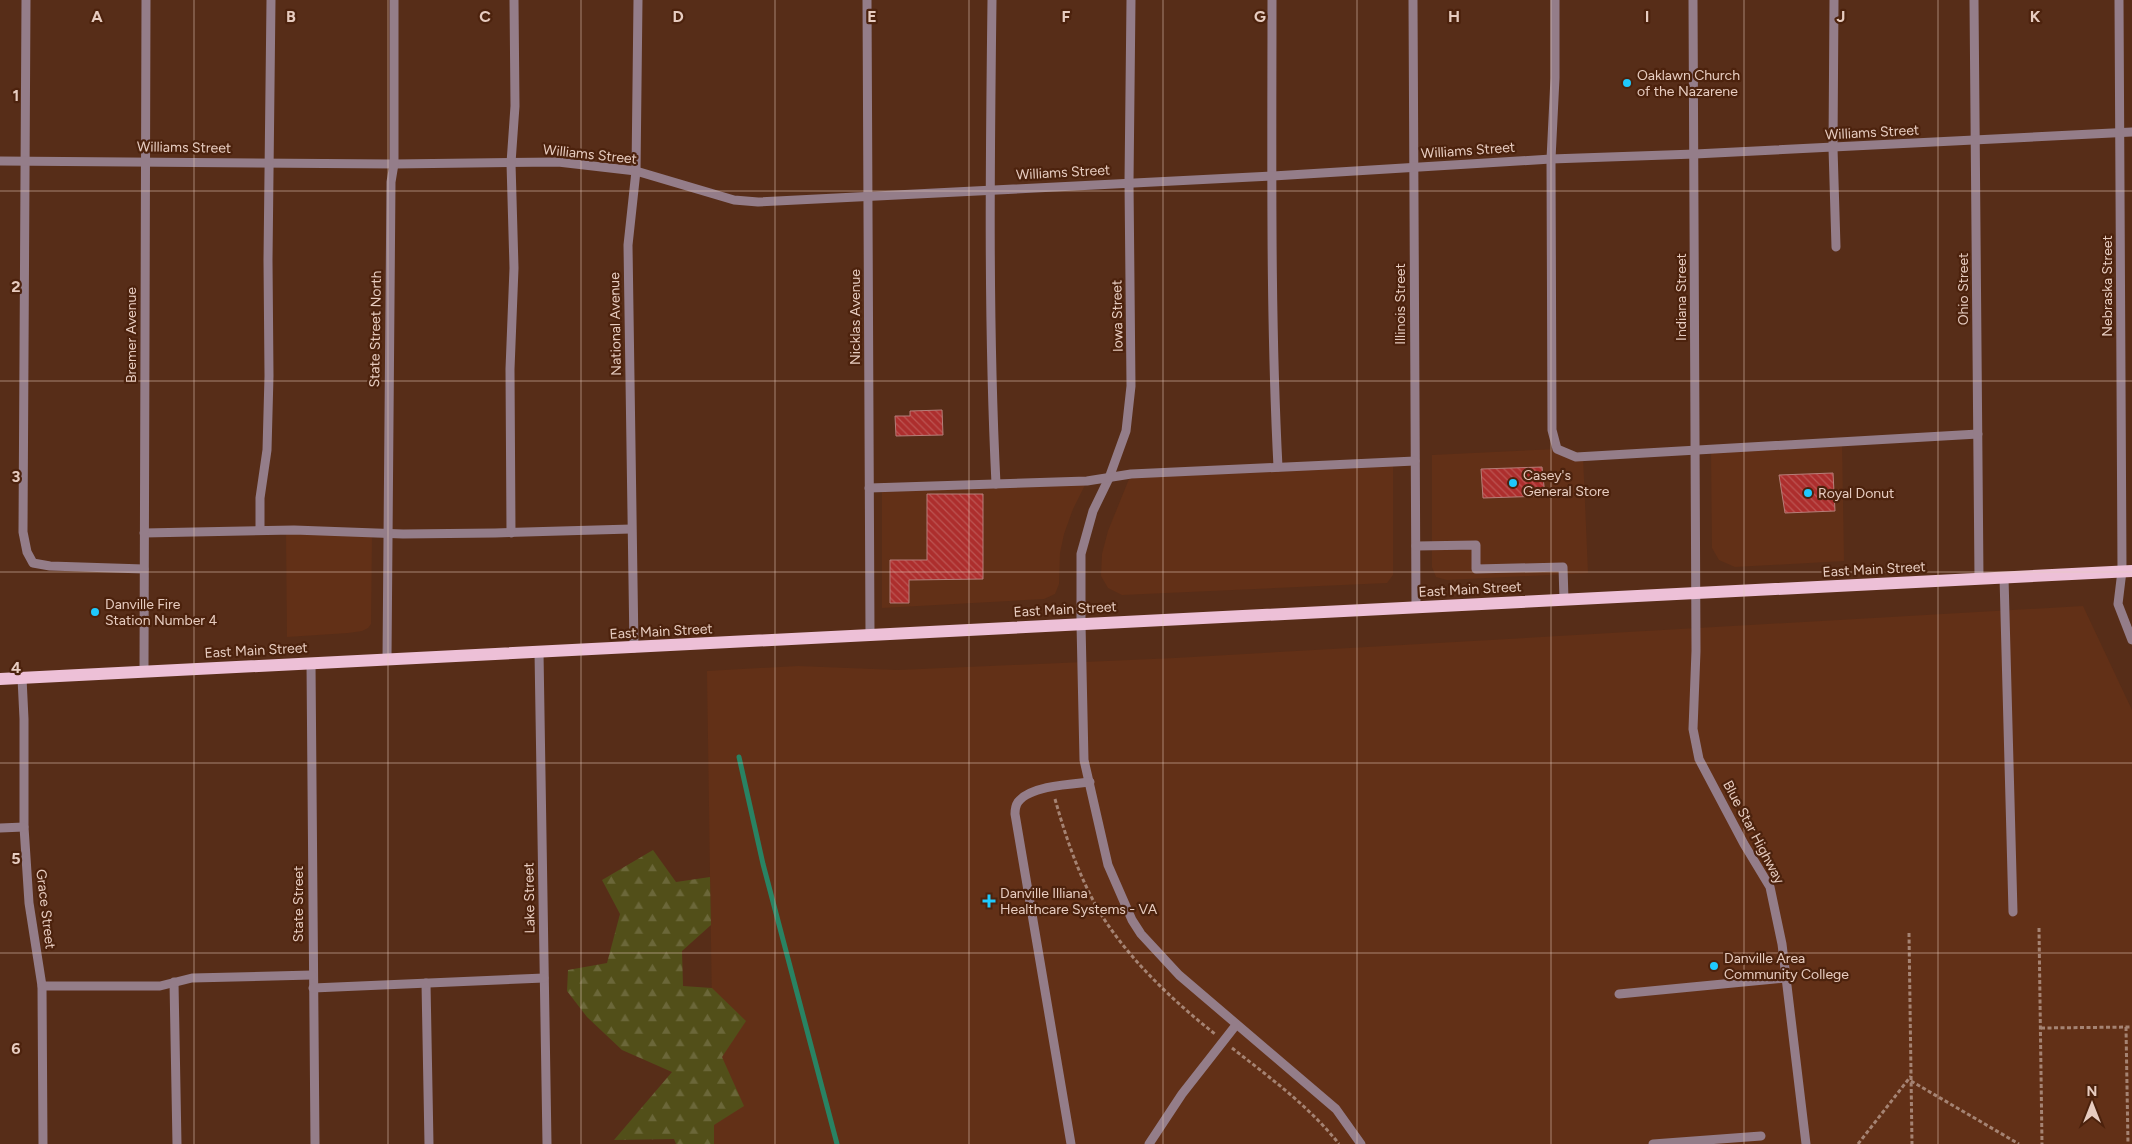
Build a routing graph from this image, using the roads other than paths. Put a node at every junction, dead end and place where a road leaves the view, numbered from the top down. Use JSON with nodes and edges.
{"nodes":[{"id":1,"x":26,"y":0,"type":"edge"},
{"id":2,"x":146,"y":0,"type":"edge"},
{"id":3,"x":271,"y":0,"type":"edge"},
{"id":4,"x":394,"y":0,"type":"edge"},
{"id":5,"x":514,"y":0,"type":"edge"},
{"id":6,"x":638,"y":0,"type":"edge"},
{"id":7,"x":867,"y":0,"type":"edge"},
{"id":8,"x":992,"y":0,"type":"edge"},
{"id":9,"x":1131,"y":0,"type":"edge"},
{"id":10,"x":1272,"y":0,"type":"edge"},
{"id":11,"x":1413,"y":0,"type":"edge"},
{"id":12,"x":1555,"y":0,"type":"edge"},
{"id":13,"x":1694,"y":0,"type":"edge"},
{"id":14,"x":1834,"y":0,"type":"edge"},
{"id":15,"x":1974,"y":0,"type":"edge"},
{"id":16,"x":2120,"y":0,"type":"edge"},
{"id":17,"x":2132,"y":132,"type":"edge"},
{"id":18,"x":2120,"y":133,"type":"junction"},
{"id":19,"x":1975,"y":140,"type":"junction"},
{"id":20,"x":1833,"y":148,"type":"junction"},
{"id":21,"x":1695,"y":154,"type":"junction"},
{"id":22,"x":1551,"y":158,"type":"junction"},
{"id":23,"x":0,"y":161,"type":"edge"},
{"id":24,"x":25,"y":161,"type":"junction"},
{"id":25,"x":146,"y":161,"type":"junction"},
{"id":26,"x":269,"y":162,"type":"junction"},
{"id":27,"x":511,"y":163,"type":"junction"},
{"id":28,"x":394,"y":164,"type":"junction"},
{"id":29,"x":1412,"y":167,"type":"junction"},
{"id":30,"x":636,"y":171,"type":"junction"},
{"id":31,"x":1273,"y":176,"type":"junction"},
{"id":32,"x":1129,"y":182,"type":"junction"},
{"id":33,"x":989,"y":190,"type":"junction"},
{"id":34,"x":868,"y":196,"type":"junction"},
{"id":35,"x":1836,"y":246,"type":"dead end"},
{"id":36,"x":1978,"y":434,"type":"junction"},
{"id":37,"x":1695,"y":449,"type":"junction"},
{"id":38,"x":1415,"y":462,"type":"junction"},
{"id":39,"x":1278,"y":468,"type":"junction"},
{"id":40,"x":1109,"y":478,"type":"junction"},
{"id":41,"x":996,"y":484,"type":"junction"},
{"id":42,"x":869,"y":488,"type":"junction"},
{"id":43,"x":260,"y":530,"type":"junction"},
{"id":44,"x":631,"y":530,"type":"junction"},
{"id":45,"x":144,"y":533,"type":"junction"},
{"id":46,"x":387,"y":533,"type":"junction"},
{"id":47,"x":511,"y":533,"type":"junction"},
{"id":48,"x":1416,"y":546,"type":"junction"},
{"id":49,"x":144,"y":569,"type":"junction"},
{"id":50,"x":2127,"y":571,"type":"edge"},
{"id":51,"x":2004,"y":577,"type":"junction"},
{"id":52,"x":1979,"y":578,"type":"junction"},
{"id":53,"x":1696,"y":593,"type":"junction"},
{"id":54,"x":1564,"y":600,"type":"junction"},
{"id":55,"x":1416,"y":607,"type":"junction"},
{"id":56,"x":1081,"y":624,"type":"junction"},
{"id":57,"x":870,"y":634,"type":"junction"},
{"id":58,"x":2132,"y":640,"type":"edge"},
{"id":59,"x":634,"y":648,"type":"junction"},
{"id":60,"x":539,"y":652,"type":"junction"},
{"id":61,"x":387,"y":658,"type":"junction"},
{"id":62,"x":311,"y":663,"type":"junction"},
{"id":63,"x":144,"y":671,"type":"junction"},
{"id":64,"x":22,"y":678,"type":"junction"},
{"id":65,"x":0,"y":679,"type":"edge"},
{"id":66,"x":1090,"y":782,"type":"junction"},
{"id":67,"x":24,"y":827,"type":"junction"},
{"id":68,"x":0,"y":828,"type":"edge"},
{"id":69,"x":2012,"y":912,"type":"dead end"},
{"id":70,"x":312,"y":976,"type":"junction"},
{"id":71,"x":544,"y":978,"type":"junction"},
{"id":72,"x":1786,"y":978,"type":"junction"},
{"id":73,"x":174,"y":982,"type":"junction"},
{"id":74,"x":426,"y":983,"type":"junction"},
{"id":75,"x":42,"y":986,"type":"junction"},
{"id":76,"x":313,"y":988,"type":"junction"},
{"id":77,"x":1619,"y":994,"type":"dead end"},
{"id":78,"x":1236,"y":1025,"type":"junction"},
{"id":79,"x":1761,"y":1136,"type":"dead end"},
{"id":80,"x":1735,"y":1141,"type":"edge"},
{"id":81,"x":43,"y":1144,"type":"edge"},
{"id":82,"x":177,"y":1144,"type":"edge"},
{"id":83,"x":315,"y":1144,"type":"edge"},
{"id":84,"x":429,"y":1144,"type":"edge"},
{"id":85,"x":547,"y":1144,"type":"edge"},
{"id":86,"x":1071,"y":1144,"type":"edge"},
{"id":87,"x":1149,"y":1144,"type":"edge"},
{"id":88,"x":1361,"y":1144,"type":"edge"},
{"id":89,"x":1653,"y":1144,"type":"edge"},
{"id":90,"x":1806,"y":1144,"type":"edge"}],
"edges":[{"from":1,"to":24,"type":"street"},
{"from":2,"to":25,"type":"street","name":"Bremer Avenue"},
{"from":3,"to":26,"type":"street"},
{"from":4,"to":28,"type":"street","name":"State Street North"},
{"from":5,"to":27,"type":"street"},
{"from":6,"to":30,"type":"street","name":"National Avenue"},
{"from":7,"to":34,"type":"street","name":"Nicklas Avenue"},
{"from":8,"to":33,"type":"street"},
{"from":9,"to":32,"type":"street","name":"Iowa Street"},
{"from":10,"to":31,"type":"street"},
{"from":11,"to":29,"type":"street","name":"Illinois Street"},
{"from":12,"to":22,"type":"street"},
{"from":13,"to":21,"type":"street","name":"Indiana Street"},
{"from":14,"to":20,"type":"street"},
{"from":15,"to":19,"type":"street","name":"Ohio Street"},
{"from":16,"to":18,"type":"street","name":"Nebraska Street"},
{"from":17,"to":18,"type":"street","name":"Williams Street"},
{"from":18,"to":19,"type":"street","name":"Williams Street"},
{"from":18,"to":50,"type":"street","name":"Nebraska Street"},
{"from":19,"to":20,"type":"street","name":"Williams Street"},
{"from":19,"to":36,"type":"street","name":"Ohio Street"},
{"from":20,"to":21,"type":"street","name":"Williams Street"},
{"from":20,"to":35,"type":"street"},
{"from":21,"to":22,"type":"street","name":"Williams Street"},
{"from":21,"to":37,"type":"street","name":"Indiana Street"},
{"from":22,"to":29,"type":"street","name":"Williams Street"},
{"from":22,"to":37,"type":"street"},
{"from":23,"to":24,"type":"street","name":"Williams Street"},
{"from":24,"to":25,"type":"street","name":"Williams Street"},
{"from":24,"to":49,"type":"street"},
{"from":25,"to":26,"type":"street","name":"Williams Street"},
{"from":25,"to":45,"type":"street","name":"Bremer Avenue"},
{"from":26,"to":28,"type":"street","name":"Williams Street"},
{"from":26,"to":43,"type":"street"},
{"from":27,"to":28,"type":"street","name":"Williams Street"},
{"from":27,"to":30,"type":"street","name":"Williams Street"},
{"from":27,"to":47,"type":"street"},
{"from":28,"to":46,"type":"street","name":"State Street North"},
{"from":29,"to":31,"type":"street","name":"Williams Street"},
{"from":29,"to":38,"type":"street","name":"Illinois Street"},
{"from":30,"to":34,"type":"street","name":"Williams Street"},
{"from":30,"to":44,"type":"street","name":"National Avenue"},
{"from":31,"to":32,"type":"street","name":"Williams Street"},
{"from":31,"to":39,"type":"street"},
{"from":32,"to":33,"type":"street","name":"Williams Street"},
{"from":32,"to":40,"type":"street","name":"Iowa Street"},
{"from":33,"to":34,"type":"street","name":"Williams Street"},
{"from":33,"to":41,"type":"street"},
{"from":34,"to":42,"type":"street","name":"Nicklas Avenue"},
{"from":36,"to":37,"type":"street"},
{"from":36,"to":52,"type":"street","name":"Ohio Street"},
{"from":37,"to":53,"type":"street","name":"Indiana Street"},
{"from":38,"to":39,"type":"street"},
{"from":38,"to":48,"type":"street","name":"Illinois Street"},
{"from":39,"to":40,"type":"street"},
{"from":40,"to":41,"type":"street"},
{"from":40,"to":56,"type":"street","name":"Iowa Street"},
{"from":41,"to":42,"type":"street"},
{"from":42,"to":57,"type":"street","name":"Nicklas Avenue"},
{"from":43,"to":45,"type":"street"},
{"from":43,"to":46,"type":"street"},
{"from":44,"to":47,"type":"street"},
{"from":44,"to":59,"type":"street","name":"National Avenue"},
{"from":45,"to":49,"type":"street","name":"Bremer Avenue"},
{"from":46,"to":47,"type":"street"},
{"from":46,"to":61,"type":"street","name":"State Street North"},
{"from":48,"to":54,"type":"street"},
{"from":48,"to":55,"type":"street","name":"Illinois Street"},
{"from":49,"to":63,"type":"street","name":"Bremer Avenue"},
{"from":50,"to":51,"type":"main road","name":"East Main Street"},
{"from":50,"to":58,"type":"street","name":"Nebraska Street"},
{"from":51,"to":52,"type":"main road","name":"East Main Street"},
{"from":51,"to":69,"type":"street"},
{"from":52,"to":53,"type":"main road","name":"East Main Street"},
{"from":53,"to":54,"type":"main road","name":"East Main Street"},
{"from":53,"to":72,"type":"street","name":"Blue Star Highway"},
{"from":54,"to":55,"type":"main road","name":"East Main Street"},
{"from":55,"to":56,"type":"main road","name":"East Main Street"},
{"from":56,"to":57,"type":"main road","name":"East Main Street"},
{"from":56,"to":66,"type":"street","name":"Iowa Street"},
{"from":57,"to":59,"type":"main road","name":"East Main Street"},
{"from":59,"to":60,"type":"main road","name":"East Main Street"},
{"from":60,"to":61,"type":"main road","name":"East Main Street"},
{"from":60,"to":71,"type":"street","name":"Lake Street"},
{"from":61,"to":62,"type":"main road","name":"East Main Street"},
{"from":62,"to":63,"type":"main road","name":"East Main Street"},
{"from":62,"to":70,"type":"street","name":"State Street"},
{"from":63,"to":64,"type":"main road","name":"East Main Street"},
{"from":64,"to":65,"type":"main road","name":"East Main Street"},
{"from":64,"to":67,"type":"street","name":"Grace Street"},
{"from":66,"to":78,"type":"street","name":"Iowa Street"},
{"from":66,"to":86,"type":"street"},
{"from":67,"to":68,"type":"street"},
{"from":67,"to":75,"type":"street","name":"Grace Street"},
{"from":70,"to":73,"type":"street"},
{"from":70,"to":76,"type":"street","name":"State Street"},
{"from":71,"to":74,"type":"street"},
{"from":71,"to":85,"type":"street","name":"Lake Street"},
{"from":72,"to":77,"type":"street"},
{"from":72,"to":90,"type":"street","name":"Blue Star Highway"},
{"from":73,"to":75,"type":"street"},
{"from":73,"to":82,"type":"street"},
{"from":74,"to":76,"type":"street"},
{"from":74,"to":84,"type":"street"},
{"from":75,"to":81,"type":"street","name":"Grace Street"},
{"from":76,"to":83,"type":"street","name":"State Street"},
{"from":78,"to":87,"type":"street"},
{"from":78,"to":88,"type":"street","name":"Iowa Street"},
{"from":79,"to":80,"type":"street"},
{"from":80,"to":89,"type":"street"}]}
